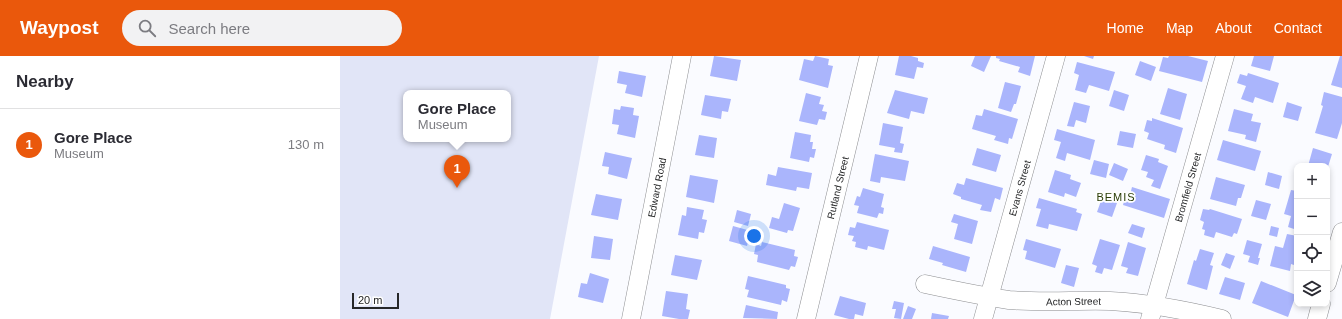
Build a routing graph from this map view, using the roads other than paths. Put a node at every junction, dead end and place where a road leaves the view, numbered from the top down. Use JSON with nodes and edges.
{"nodes":[{"id":1,"x":682,"y":56,"type":"edge"},
{"id":2,"x":869,"y":56,"type":"edge"},
{"id":3,"x":1056,"y":56,"type":"edge"},
{"id":4,"x":1225,"y":56,"type":"edge"},
{"id":5,"x":1342,"y":232,"type":"edge"},
{"id":6,"x":1330,"y":273,"type":"edge"},
{"id":7,"x":925,"y":284,"type":"dead end"},
{"id":8,"x":990,"y":297,"type":"junction"},
{"id":9,"x":1320,"y":307,"type":"edge"},
{"id":10,"x":1152,"y":312,"type":"edge"},
{"id":11,"x":631,"y":319,"type":"edge"},
{"id":12,"x":806,"y":319,"type":"edge"},
{"id":13,"x":983,"y":319,"type":"edge"},
{"id":14,"x":1222,"y":319,"type":"edge"},
{"id":15,"x":1316,"y":319,"type":"edge"}],
"edges":[{"from":1,"to":11,"type":"street","name":"Edward Road"},
{"from":2,"to":12,"type":"street","name":"Rutland Street"},
{"from":3,"to":8,"type":"street","name":"Evans Street"},
{"from":4,"to":10,"type":"street","name":"Bromfield Street"},
{"from":5,"to":6,"type":"street"},
{"from":7,"to":8,"type":"street","name":"Acton Street"},
{"from":8,"to":10,"type":"street","name":"Acton Street"},
{"from":8,"to":13,"type":"street","name":"Evans Street"},
{"from":9,"to":15,"type":"street"},
{"from":10,"to":14,"type":"street","name":"Acton Street"}]}
